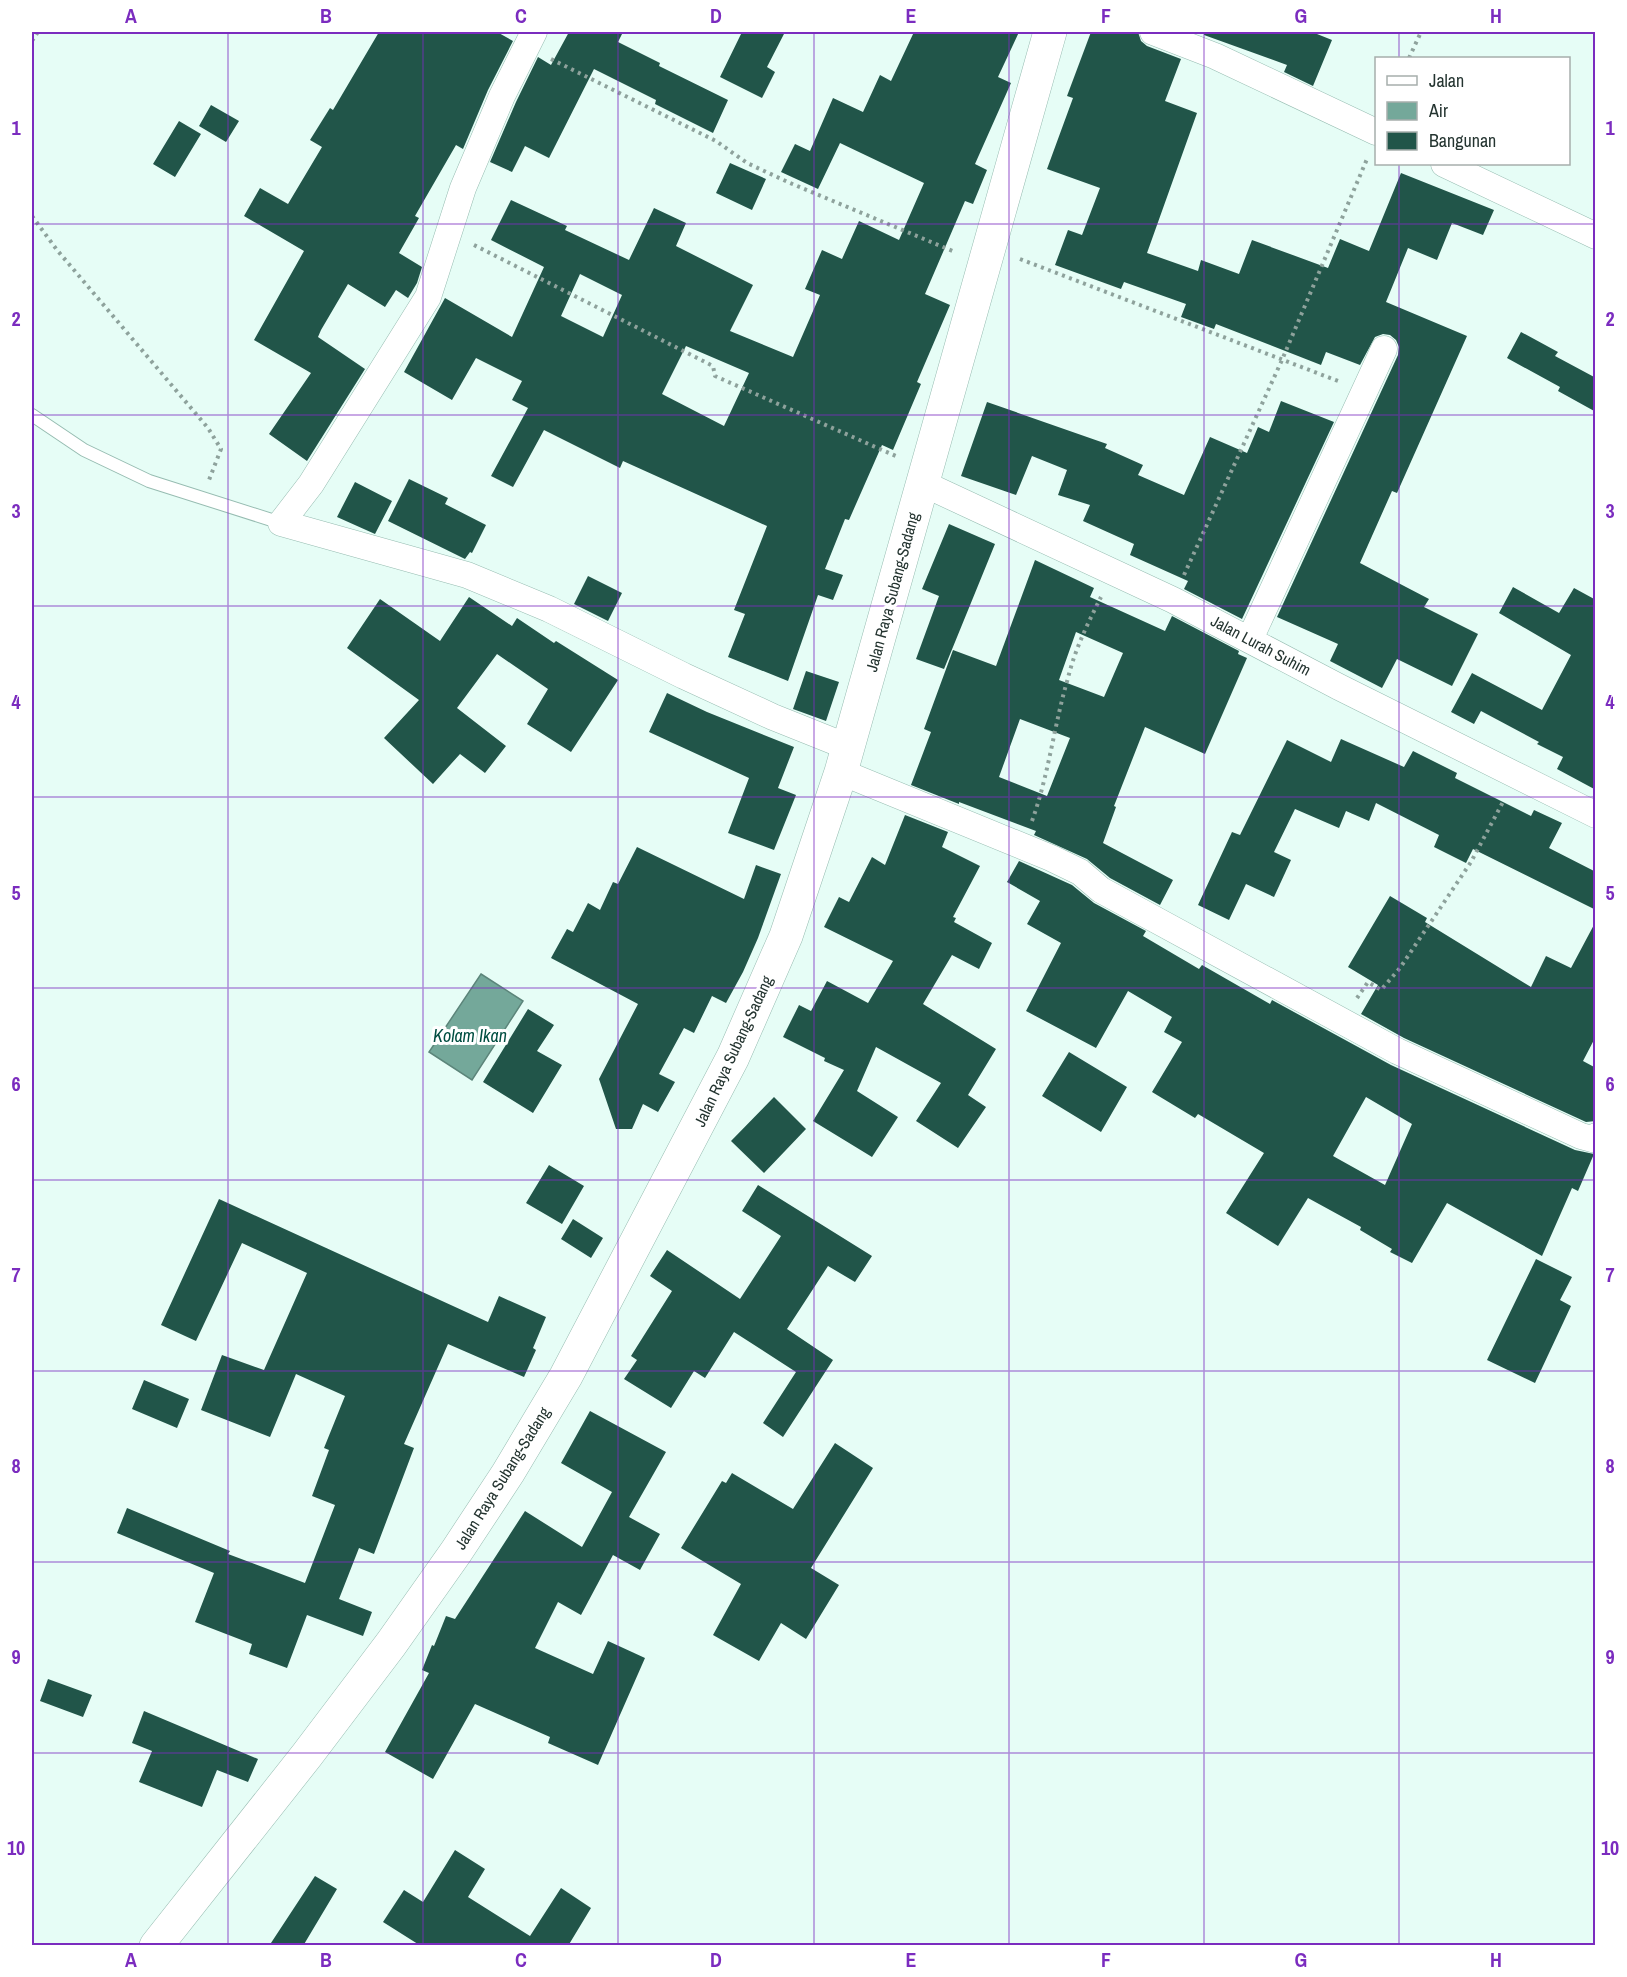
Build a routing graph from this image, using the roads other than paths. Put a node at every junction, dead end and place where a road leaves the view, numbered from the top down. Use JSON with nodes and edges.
{"nodes":[{"id":1,"x":1050,"y":32,"type":"edge"},
{"id":2,"x":1153,"y":32,"type":"edge"},
{"id":3,"x":531,"y":39,"type":"edge"},
{"id":4,"x":1375,"y":131,"type":"edge"},
{"id":5,"x":1446,"y":165,"type":"edge"},
{"id":6,"x":1596,"y":236,"type":"edge"},
{"id":7,"x":1384,"y":349,"type":"dead end"},
{"id":8,"x":32,"y":415,"type":"edge"},
{"id":9,"x":924,"y":476,"type":"junction"},
{"id":10,"x":281,"y":523,"type":"junction"},
{"id":11,"x":1250,"y":639,"type":"junction"},
{"id":12,"x":844,"y":760,"type":"junction"},
{"id":13,"x":1596,"y":816,"type":"edge"},
{"id":14,"x":1596,"y":1136,"type":"edge"},
{"id":15,"x":156,"y":1946,"type":"edge"}],
"edges":[{"from":1,"to":9,"type":"main road","name":"Jalan Raya Subang-Sadang"},
{"from":2,"to":4,"type":"street"},
{"from":3,"to":10,"type":"street"},
{"from":5,"to":6,"type":"street"},
{"from":7,"to":11,"type":"street"},
{"from":8,"to":10,"type":"lane"},
{"from":9,"to":11,"type":"street","name":"Jalan Lurah Suhim"},
{"from":9,"to":12,"type":"main road","name":"Jalan Raya Subang-Sadang"},
{"from":10,"to":12,"type":"street"},
{"from":11,"to":13,"type":"street","name":"Jalan Lurah Suhim"},
{"from":12,"to":14,"type":"street"},
{"from":12,"to":15,"type":"main road","name":"Jalan Raya Subang-Sadang"}]}
